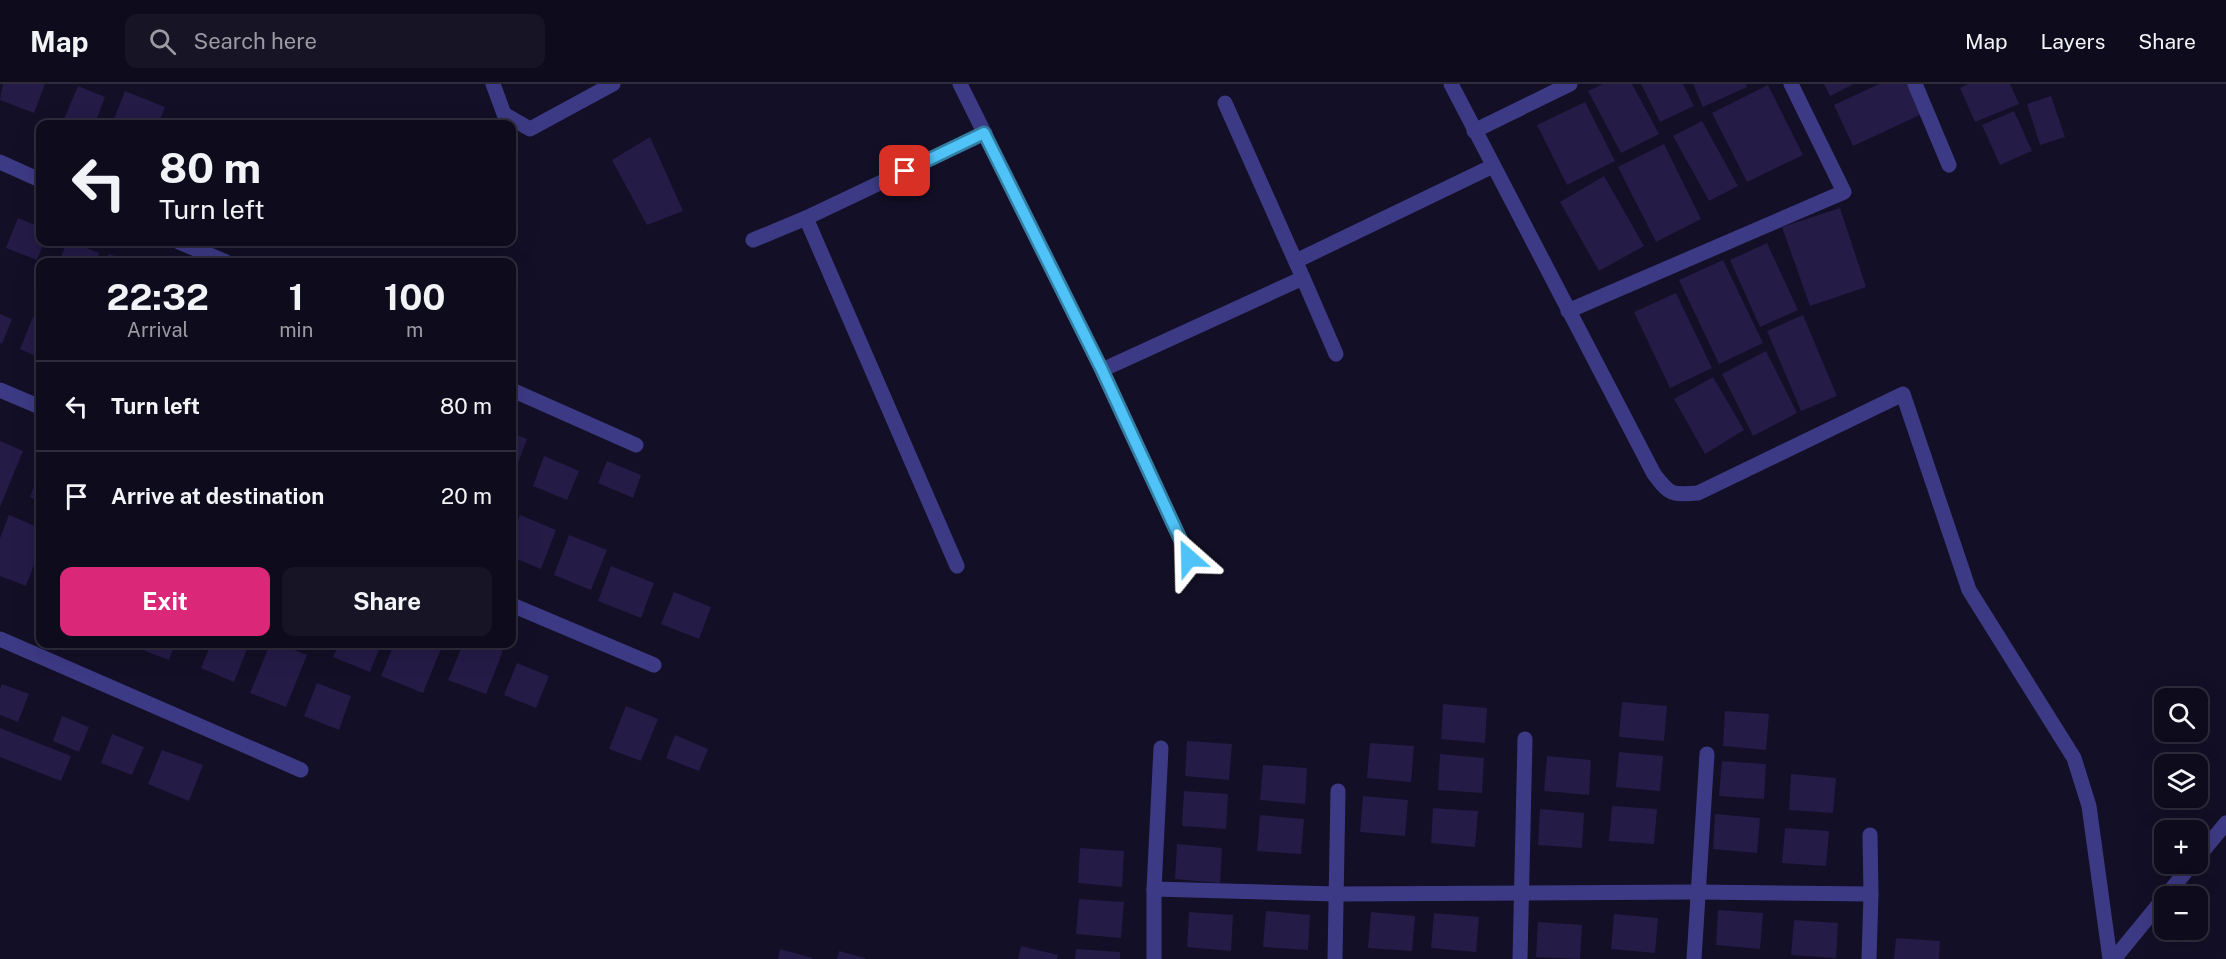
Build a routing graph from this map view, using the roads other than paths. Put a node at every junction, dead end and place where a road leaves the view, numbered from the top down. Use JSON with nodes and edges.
{"nodes":[{"id":1,"x":493,"y":84,"type":"edge"},
{"id":2,"x":613,"y":84,"type":"edge"},
{"id":3,"x":960,"y":84,"type":"edge"},
{"id":4,"x":1451,"y":84,"type":"edge"},
{"id":5,"x":1570,"y":84,"type":"edge"},
{"id":6,"x":1791,"y":84,"type":"edge"},
{"id":7,"x":1915,"y":84,"type":"edge"},
{"id":8,"x":1226,"y":104,"type":"dead end"},
{"id":9,"x":514,"y":120,"type":"edge"},
{"id":10,"x":516,"y":121,"type":"edge"},
{"id":11,"x":1474,"y":131,"type":"junction"},
{"id":12,"x":984,"y":133,"type":"junction"},
{"id":13,"x":0,"y":162,"type":"edge"},
{"id":14,"x":1949,"y":165,"type":"dead end"},
{"id":15,"x":1493,"y":166,"type":"junction"},
{"id":16,"x":36,"y":178,"type":"edge"},
{"id":17,"x":806,"y":218,"type":"junction"},
{"id":18,"x":753,"y":240,"type":"dead end"},
{"id":19,"x":188,"y":246,"type":"edge"},
{"id":20,"x":217,"y":258,"type":"edge"},
{"id":21,"x":1296,"y":261,"type":"junction"},
{"id":22,"x":1303,"y":279,"type":"junction"},
{"id":23,"x":1568,"y":311,"type":"junction"},
{"id":24,"x":1336,"y":354,"type":"dead end"},
{"id":25,"x":1102,"y":370,"type":"junction"},
{"id":26,"x":0,"y":390,"type":"edge"},
{"id":27,"x":516,"y":392,"type":"edge"},
{"id":28,"x":36,"y":405,"type":"edge"},
{"id":29,"x":636,"y":445,"type":"dead end"},
{"id":30,"x":1189,"y":558,"type":"dead end"},
{"id":31,"x":957,"y":566,"type":"dead end"},
{"id":32,"x":516,"y":607,"type":"edge"},
{"id":33,"x":0,"y":639,"type":"edge"},
{"id":34,"x":654,"y":665,"type":"dead end"},
{"id":35,"x":1525,"y":739,"type":"dead end"},
{"id":36,"x":1161,"y":748,"type":"dead end"},
{"id":37,"x":1707,"y":754,"type":"dead end"},
{"id":38,"x":301,"y":770,"type":"dead end"},
{"id":39,"x":1338,"y":791,"type":"dead end"},
{"id":40,"x":2226,"y":823,"type":"edge"},
{"id":41,"x":1870,"y":835,"type":"dead end"},
{"id":42,"x":2208,"y":845,"type":"edge"},
{"id":43,"x":2184,"y":874,"type":"edge"},
{"id":44,"x":2174,"y":886,"type":"edge"},
{"id":45,"x":1154,"y":889,"type":"junction"},
{"id":46,"x":1698,"y":892,"type":"junction"},
{"id":47,"x":1523,"y":893,"type":"junction"},
{"id":48,"x":1338,"y":894,"type":"junction"},
{"id":49,"x":1871,"y":894,"type":"junction"},
{"id":50,"x":2154,"y":910,"type":"edge"},
{"id":51,"x":1154,"y":959,"type":"edge"},
{"id":52,"x":1335,"y":959,"type":"edge"},
{"id":53,"x":1520,"y":959,"type":"edge"},
{"id":54,"x":1694,"y":959,"type":"edge"},
{"id":55,"x":1869,"y":959,"type":"edge"},
{"id":56,"x":2112,"y":959,"type":"edge"}],
"edges":[{"from":1,"to":9,"type":"street"},
{"from":2,"to":10,"type":"street"},
{"from":3,"to":12,"type":"street"},
{"from":4,"to":11,"type":"street"},
{"from":5,"to":11,"type":"street"},
{"from":6,"to":23,"type":"street"},
{"from":7,"to":14,"type":"street"},
{"from":8,"to":21,"type":"street"},
{"from":11,"to":15,"type":"street"},
{"from":12,"to":17,"type":"street"},
{"from":12,"to":25,"type":"street"},
{"from":13,"to":16,"type":"street"},
{"from":15,"to":21,"type":"street"},
{"from":15,"to":23,"type":"street"},
{"from":17,"to":18,"type":"street"},
{"from":17,"to":31,"type":"street"},
{"from":19,"to":20,"type":"street"},
{"from":21,"to":22,"type":"street"},
{"from":22,"to":24,"type":"street"},
{"from":22,"to":25,"type":"street"},
{"from":23,"to":56,"type":"street"},
{"from":25,"to":30,"type":"street"},
{"from":26,"to":28,"type":"street"},
{"from":27,"to":29,"type":"street"},
{"from":32,"to":34,"type":"street"},
{"from":33,"to":38,"type":"street"},
{"from":35,"to":47,"type":"street"},
{"from":36,"to":45,"type":"street"},
{"from":37,"to":46,"type":"street"},
{"from":39,"to":48,"type":"street"},
{"from":40,"to":42,"type":"street"},
{"from":41,"to":49,"type":"street"},
{"from":43,"to":44,"type":"street"},
{"from":45,"to":48,"type":"street"},
{"from":45,"to":51,"type":"street"},
{"from":46,"to":47,"type":"street"},
{"from":46,"to":49,"type":"street"},
{"from":46,"to":54,"type":"street"},
{"from":47,"to":48,"type":"street"},
{"from":47,"to":53,"type":"street"},
{"from":48,"to":52,"type":"street"},
{"from":49,"to":55,"type":"street"},
{"from":50,"to":56,"type":"street"}]}
